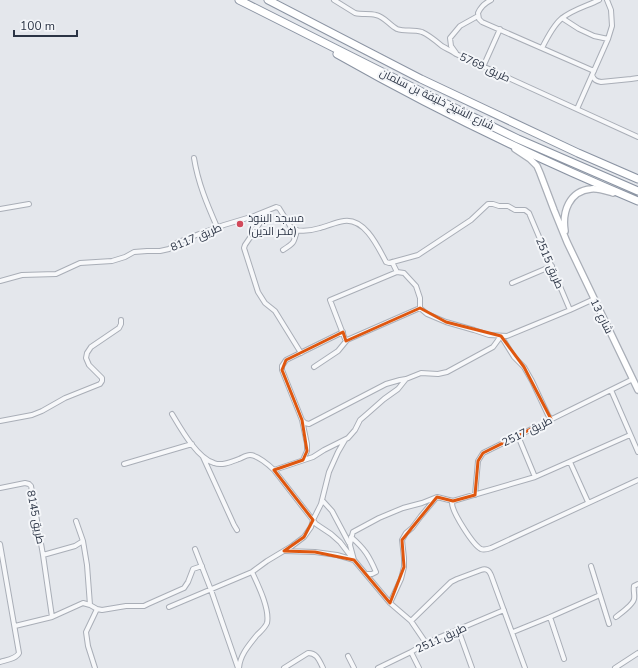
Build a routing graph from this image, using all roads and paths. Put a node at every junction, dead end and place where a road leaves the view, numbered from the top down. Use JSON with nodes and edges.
{"nodes":[{"id":1,"x":239,"y":0,"type":"edge"},
{"id":2,"x":268,"y":0,"type":"edge"},
{"id":3,"x":334,"y":0,"type":"edge"},
{"id":4,"x":491,"y":0,"type":"edge"},
{"id":5,"x":599,"y":0,"type":"edge"},
{"id":6,"x":607,"y":0,"type":"edge"},
{"id":7,"x":591,"y":2,"type":"edge"},
{"id":8,"x":478,"y":16,"type":"junction"},
{"id":9,"x":562,"y":18,"type":"junction"},
{"id":10,"x":289,"y":25,"type":"junction"},
{"id":11,"x":500,"y":29,"type":"junction"},
{"id":12,"x":608,"y":39,"type":"junction"},
{"id":13,"x":542,"y":48,"type":"junction"},
{"id":14,"x":456,"y":54,"type":"junction"},
{"id":15,"x":483,"y":67,"type":"junction"},
{"id":16,"x":593,"y":73,"type":"junction"},
{"id":17,"x":638,"y":78,"type":"edge"},
{"id":18,"x":577,"y":109,"type":"junction"},
{"id":19,"x":486,"y":132,"type":"junction"},
{"id":20,"x":638,"y":137,"type":"edge"},
{"id":21,"x":194,"y":158,"type":"dead end"},
{"id":22,"x":638,"y":178,"type":"edge"},
{"id":23,"x":638,"y":191,"type":"edge"},
{"id":24,"x":638,"y":201,"type":"edge"},
{"id":25,"x":29,"y":204,"type":"dead end"},
{"id":26,"x":0,"y":208,"type":"edge"},
{"id":27,"x":269,"y":210,"type":"junction"},
{"id":28,"x":217,"y":227,"type":"junction"},
{"id":29,"x":297,"y":230,"type":"junction"},
{"id":30,"x":567,"y":242,"type":"junction"},
{"id":31,"x":283,"y":250,"type":"dead end"},
{"id":32,"x":392,"y":262,"type":"junction"},
{"id":33,"x":552,"y":266,"type":"junction"},
{"id":34,"x":397,"y":272,"type":"junction"},
{"id":35,"x":0,"y":281,"type":"edge"},
{"id":36,"x":512,"y":283,"type":"dead end"},
{"id":37,"x":594,"y":299,"type":"junction"},
{"id":38,"x":420,"y":308,"type":"junction"},
{"id":39,"x":570,"y":310,"type":"junction"},
{"id":40,"x":121,"y":320,"type":"dead end"},
{"id":41,"x":343,"y":332,"type":"junction"},
{"id":42,"x":501,"y":336,"type":"junction"},
{"id":43,"x":347,"y":340,"type":"junction"},
{"id":44,"x":301,"y":352,"type":"junction"},
{"id":45,"x":314,"y":367,"type":"dead end"},
{"id":46,"x":406,"y":379,"type":"junction"},
{"id":47,"x":633,"y":380,"type":"junction"},
{"id":48,"x":611,"y":390,"type":"junction"},
{"id":49,"x":638,"y":390,"type":"edge"},
{"id":50,"x":172,"y":414,"type":"dead end"},
{"id":51,"x":302,"y":420,"type":"junction"},
{"id":52,"x":551,"y":420,"type":"junction"},
{"id":53,"x":0,"y":421,"type":"edge"},
{"id":54,"x":630,"y":435,"type":"junction"},
{"id":55,"x":518,"y":436,"type":"junction"},
{"id":56,"x":345,"y":439,"type":"junction"},
{"id":57,"x":192,"y":444,"type":"junction"},
{"id":58,"x":638,"y":452,"type":"edge"},
{"id":59,"x":202,"y":455,"type":"junction"},
{"id":60,"x":303,"y":460,"type":"junction"},
{"id":61,"x":570,"y":462,"type":"junction"},
{"id":62,"x":124,"y":464,"type":"dead end"},
{"id":63,"x":274,"y":470,"type":"junction"},
{"id":64,"x":535,"y":478,"type":"junction"},
{"id":65,"x":638,"y":480,"type":"edge"},
{"id":66,"x":0,"y":488,"type":"edge"},
{"id":67,"x":475,"y":495,"type":"junction"},
{"id":68,"x":437,"y":497,"type":"junction"},
{"id":69,"x":322,"y":500,"type":"junction"},
{"id":70,"x":453,"y":501,"type":"junction"},
{"id":71,"x":588,"y":502,"type":"junction"},
{"id":72,"x":313,"y":520,"type":"junction"},
{"id":73,"x":76,"y":521,"type":"dead end"},
{"id":74,"x":237,"y":530,"type":"dead end"},
{"id":75,"x":351,"y":537,"type":"junction"},
{"id":76,"x":83,"y":541,"type":"junction"},
{"id":77,"x":0,"y":544,"type":"edge"},
{"id":78,"x":350,"y":545,"type":"junction"},
{"id":79,"x":195,"y":549,"type":"dead end"},
{"id":80,"x":284,"y":551,"type":"junction"},
{"id":81,"x":43,"y":555,"type":"junction"},
{"id":82,"x":354,"y":560,"type":"junction"},
{"id":83,"x":202,"y":566,"type":"junction"},
{"id":84,"x":591,"y":566,"type":"dead end"},
{"id":85,"x":252,"y":572,"type":"junction"},
{"id":86,"x":366,"y":574,"type":"junction"},
{"id":87,"x":638,"y":584,"type":"edge"},
{"id":88,"x":211,"y":590,"type":"junction"},
{"id":89,"x":600,"y":595,"type":"junction"},
{"id":90,"x":390,"y":603,"type":"junction"},
{"id":91,"x":90,"y":605,"type":"junction"},
{"id":92,"x":169,"y":607,"type":"dead end"},
{"id":93,"x":97,"y":609,"type":"junction"},
{"id":94,"x":504,"y":610,"type":"junction"},
{"id":95,"x":550,"y":617,"type":"junction"},
{"id":96,"x":52,"y":618,"type":"junction"},
{"id":97,"x":616,"y":618,"type":"dead end"},
{"id":98,"x":411,"y":621,"type":"junction"},
{"id":99,"x":609,"y":624,"type":"dead end"},
{"id":100,"x":15,"y":626,"type":"junction"},
{"id":101,"x":458,"y":630,"type":"junction"},
{"id":102,"x":513,"y":632,"type":"junction"},
{"id":103,"x":426,"y":643,"type":"junction"},
{"id":104,"x":411,"y":652,"type":"junction"},
{"id":105,"x":638,"y":653,"type":"edge"},
{"id":106,"x":348,"y":656,"type":"dead end"},
{"id":107,"x":564,"y":659,"type":"dead end"},
{"id":108,"x":0,"y":662,"type":"edge"},
{"id":109,"x":95,"y":668,"type":"edge"},
{"id":110,"x":238,"y":668,"type":"edge"},
{"id":111,"x":284,"y":668,"type":"edge"},
{"id":112,"x":323,"y":668,"type":"edge"},
{"id":113,"x":354,"y":668,"type":"edge"},
{"id":114,"x":378,"y":668,"type":"edge"},
{"id":115,"x":419,"y":668,"type":"edge"},
{"id":116,"x":472,"y":668,"type":"edge"},
{"id":117,"x":525,"y":668,"type":"edge"},
{"id":118,"x":615,"y":668,"type":"edge"}],
"edges":[{"from":1,"to":10,"type":"highway","name":"شارع الشيخ خليفة بن سلمان"},
{"from":2,"to":22,"type":"highway","name":"شارع الشيخ خليفة بن سلمان"},
{"from":3,"to":14,"type":"street","name":"طريق 5769"},
{"from":4,"to":8,"type":"street"},
{"from":5,"to":7,"type":"street"},
{"from":6,"to":12,"type":"street"},
{"from":7,"to":9,"type":"street"},
{"from":8,"to":11,"type":"street"},
{"from":8,"to":14,"type":"street"},
{"from":9,"to":12,"type":"street"},
{"from":9,"to":13,"type":"street"},
{"from":10,"to":19,"type":"highway"},
{"from":10,"to":23,"type":"highway","name":"شارع الشيخ خليفة بن سلمان"},
{"from":11,"to":13,"type":"street"},
{"from":11,"to":15,"type":"street"},
{"from":12,"to":16,"type":"street"},
{"from":13,"to":16,"type":"street"},
{"from":14,"to":15,"type":"street","name":"طريق 5769"},
{"from":15,"to":18,"type":"street","name":"طريق 5769"},
{"from":16,"to":17,"type":"street"},
{"from":16,"to":18,"type":"street"},
{"from":18,"to":20,"type":"street","name":"طريق 5769"},
{"from":19,"to":24,"type":"highway"},
{"from":19,"to":30,"type":"street","name":"شارع 13"},
{"from":21,"to":28,"type":"street"},
{"from":24,"to":30,"type":"street","name":"شارع 13"},
{"from":25,"to":26,"type":"street"},
{"from":27,"to":28,"type":"street","name":"طريق 8117"},
{"from":27,"to":29,"type":"street"},
{"from":27,"to":44,"type":"street"},
{"from":28,"to":35,"type":"street","name":"طريق 8117"},
{"from":29,"to":31,"type":"street"},
{"from":29,"to":32,"type":"street"},
{"from":30,"to":37,"type":"street","name":"شارع 13"},
{"from":32,"to":33,"type":"street","name":"طريق 2515"},
{"from":32,"to":34,"type":"street"},
{"from":33,"to":36,"type":"street"},
{"from":33,"to":39,"type":"street","name":"طريق 2515"},
{"from":34,"to":38,"type":"street"},
{"from":34,"to":41,"type":"street"},
{"from":37,"to":39,"type":"street"},
{"from":37,"to":47,"type":"street","name":"شارع 13"},
{"from":38,"to":42,"type":"street"},
{"from":38,"to":43,"type":"street"},
{"from":39,"to":42,"type":"street"},
{"from":40,"to":53,"type":"street"},
{"from":41,"to":43,"type":"street"},
{"from":41,"to":44,"type":"street"},
{"from":42,"to":46,"type":"street"},
{"from":42,"to":52,"type":"street"},
{"from":43,"to":45,"type":"street"},
{"from":44,"to":51,"type":"street"},
{"from":46,"to":51,"type":"street"},
{"from":46,"to":56,"type":"street"},
{"from":47,"to":48,"type":"street","name":"طريق 2517"},
{"from":47,"to":49,"type":"street","name":"شارع 13"},
{"from":48,"to":52,"type":"street","name":"طريق 2517"},
{"from":48,"to":54,"type":"street"},
{"from":50,"to":57,"type":"street"},
{"from":51,"to":60,"type":"street"},
{"from":52,"to":55,"type":"street","name":"طريق 2517"},
{"from":54,"to":58,"type":"street"},
{"from":54,"to":61,"type":"street"},
{"from":55,"to":64,"type":"street"},
{"from":55,"to":67,"type":"street","name":"طريق 2517"},
{"from":56,"to":60,"type":"street"},
{"from":56,"to":69,"type":"street"},
{"from":57,"to":59,"type":"street"},
{"from":57,"to":62,"type":"street"},
{"from":59,"to":63,"type":"street"},
{"from":59,"to":74,"type":"street"},
{"from":60,"to":63,"type":"street"},
{"from":61,"to":64,"type":"street"},
{"from":61,"to":71,"type":"street"},
{"from":63,"to":72,"type":"street"},
{"from":64,"to":67,"type":"street"},
{"from":65,"to":71,"type":"street"},
{"from":66,"to":81,"type":"street","name":"طريق 8145"},
{"from":67,"to":70,"type":"street"},
{"from":68,"to":70,"type":"street"},
{"from":68,"to":75,"type":"street"},
{"from":68,"to":90,"type":"street"},
{"from":69,"to":72,"type":"street"},
{"from":69,"to":78,"type":"street"},
{"from":70,"to":71,"type":"street"},
{"from":72,"to":80,"type":"street"},
{"from":72,"to":82,"type":"street"},
{"from":73,"to":76,"type":"street"},
{"from":75,"to":78,"type":"street"},
{"from":75,"to":86,"type":"street"},
{"from":76,"to":81,"type":"street","name":"طريق 8145"},
{"from":76,"to":91,"type":"street"},
{"from":77,"to":100,"type":"street"},
{"from":78,"to":82,"type":"street"},
{"from":79,"to":83,"type":"street"},
{"from":80,"to":82,"type":"street"},
{"from":80,"to":85,"type":"street"},
{"from":81,"to":96,"type":"street","name":"طريق 8145"},
{"from":82,"to":86,"type":"street"},
{"from":83,"to":88,"type":"street"},
{"from":83,"to":93,"type":"street"},
{"from":84,"to":89,"type":"street"},
{"from":85,"to":88,"type":"street"},
{"from":85,"to":110,"type":"street"},
{"from":86,"to":90,"type":"street"},
{"from":87,"to":97,"type":"street"},
{"from":88,"to":92,"type":"street"},
{"from":88,"to":110,"type":"street"},
{"from":89,"to":95,"type":"street"},
{"from":89,"to":99,"type":"street"},
{"from":90,"to":98,"type":"street"},
{"from":91,"to":93,"type":"street"},
{"from":91,"to":96,"type":"street"},
{"from":93,"to":109,"type":"street"},
{"from":94,"to":98,"type":"street"},
{"from":94,"to":101,"type":"street","name":"طريق 2511"},
{"from":94,"to":102,"type":"street"},
{"from":95,"to":102,"type":"street"},
{"from":95,"to":107,"type":"street"},
{"from":96,"to":100,"type":"street"},
{"from":98,"to":103,"type":"street"},
{"from":100,"to":108,"type":"street"},
{"from":101,"to":103,"type":"street","name":"طريق 2511"},
{"from":101,"to":116,"type":"street"},
{"from":102,"to":117,"type":"street"},
{"from":103,"to":104,"type":"street","name":"طريق 2511"},
{"from":104,"to":114,"type":"street","name":"طريق 2511"},
{"from":104,"to":115,"type":"street"},
{"from":105,"to":118,"type":"street"},
{"from":106,"to":113,"type":"street"},
{"from":111,"to":112,"type":"street"}]}
